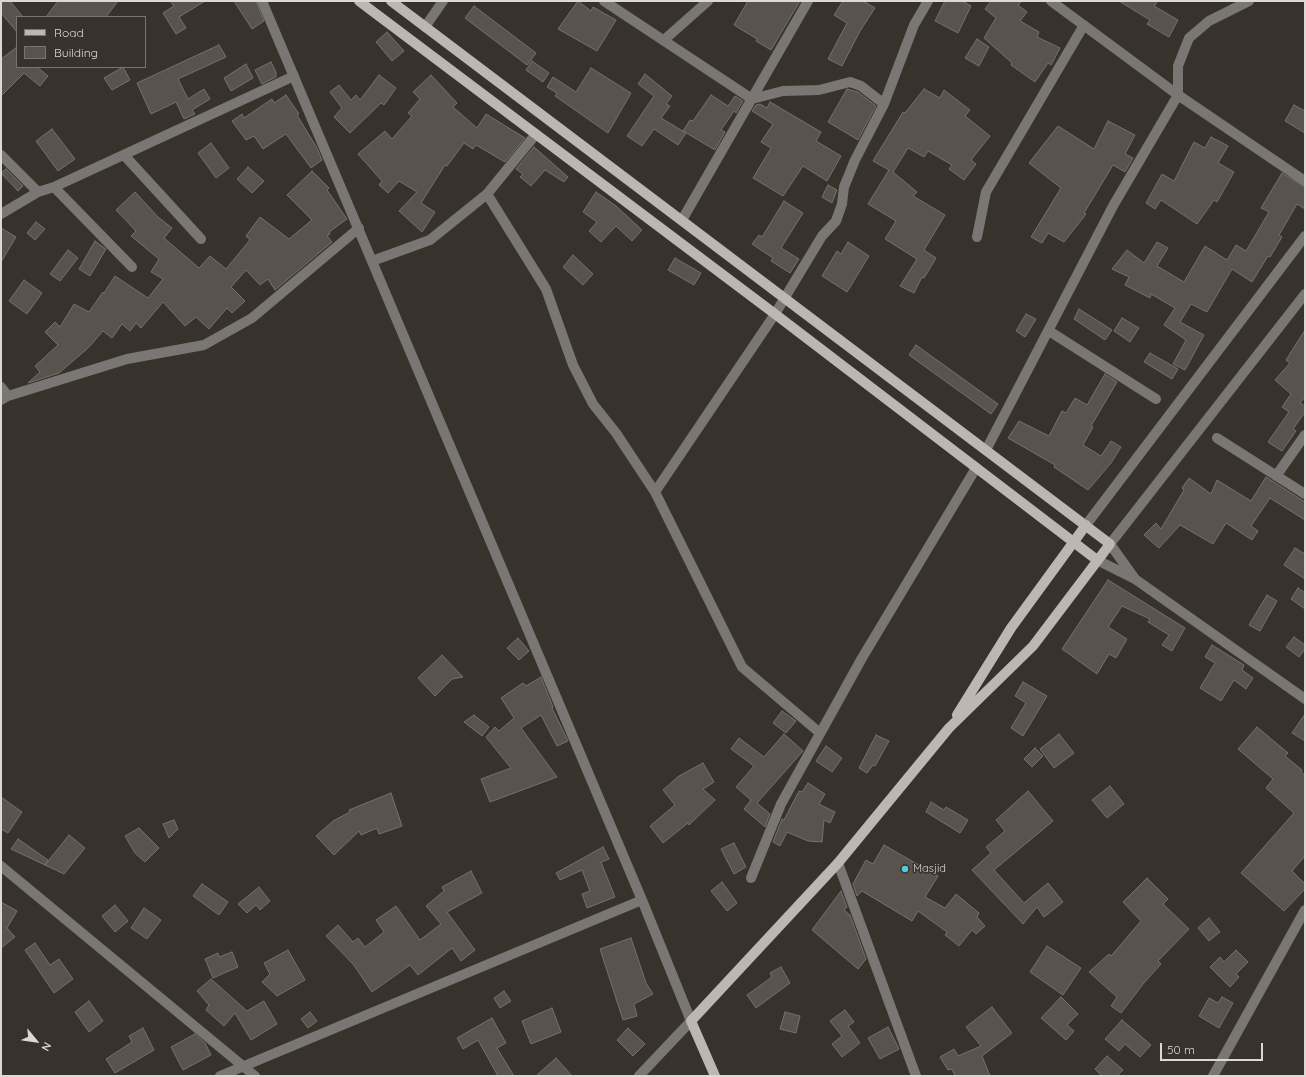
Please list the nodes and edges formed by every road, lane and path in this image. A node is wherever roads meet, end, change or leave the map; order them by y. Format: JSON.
{"nodes":[{"id":1,"x":262,"y":1,"type":"edge"},
{"id":2,"x":359,"y":1,"type":"edge"},
{"id":3,"x":391,"y":1,"type":"edge"},
{"id":4,"x":443,"y":1,"type":"edge"},
{"id":5,"x":604,"y":1,"type":"edge"},
{"id":6,"x":708,"y":1,"type":"edge"},
{"id":7,"x":808,"y":1,"type":"edge"},
{"id":8,"x":928,"y":1,"type":"edge"},
{"id":9,"x":1051,"y":1,"type":"edge"},
{"id":10,"x":1249,"y":1,"type":"edge"},
{"id":11,"x":1084,"y":25,"type":"junction"},
{"id":12,"x":425,"y":27,"type":"junction"},
{"id":13,"x":664,"y":40,"type":"junction"},
{"id":14,"x":294,"y":76,"type":"junction"},
{"id":15,"x":1178,"y":95,"type":"junction"},
{"id":16,"x":752,"y":99,"type":"junction"},
{"id":17,"x":884,"y":104,"type":"junction"},
{"id":18,"x":536,"y":134,"type":"junction"},
{"id":19,"x":124,"y":155,"type":"junction"},
{"id":20,"x":1,"y":156,"type":"edge"},
{"id":21,"x":1305,"y":181,"type":"edge"},
{"id":22,"x":54,"y":187,"type":"junction"},
{"id":23,"x":38,"y":192,"type":"junction"},
{"id":24,"x":487,"y":194,"type":"junction"},
{"id":25,"x":1,"y":214,"type":"edge"},
{"id":26,"x":682,"y":220,"type":"junction"},
{"id":27,"x":359,"y":228,"type":"junction"},
{"id":28,"x":1305,"y":236,"type":"edge"},
{"id":29,"x":977,"y":238,"type":"dead end"},
{"id":30,"x":201,"y":239,"type":"dead end"},
{"id":31,"x":372,"y":260,"type":"junction"},
{"id":32,"x":132,"y":267,"type":"dead end"},
{"id":33,"x":1305,"y":294,"type":"edge"},
{"id":34,"x":784,"y":298,"type":"junction"},
{"id":35,"x":775,"y":314,"type":"junction"},
{"id":36,"x":1050,"y":331,"type":"junction"},
{"id":37,"x":1,"y":387,"type":"edge"},
{"id":38,"x":5,"y":398,"type":"edge"},
{"id":39,"x":1156,"y":399,"type":"dead end"},
{"id":40,"x":1305,"y":435,"type":"edge"},
{"id":41,"x":1217,"y":438,"type":"dead end"},
{"id":42,"x":986,"y":450,"type":"junction"},
{"id":43,"x":976,"y":468,"type":"junction"},
{"id":44,"x":1276,"y":476,"type":"junction"},
{"id":45,"x":654,"y":492,"type":"junction"},
{"id":46,"x":1305,"y":494,"type":"edge"},
{"id":47,"x":1086,"y":524,"type":"junction"},
{"id":48,"x":1073,"y":541,"type":"junction"},
{"id":49,"x":1110,"y":544,"type":"junction"},
{"id":50,"x":1097,"y":560,"type":"junction"},
{"id":51,"x":1135,"y":579,"type":"junction"},
{"id":52,"x":1305,"y":699,"type":"edge"},
{"id":53,"x":948,"y":728,"type":"junction"},
{"id":54,"x":820,"y":733,"type":"junction"},
{"id":55,"x":838,"y":862,"type":"junction"},
{"id":56,"x":1,"y":866,"type":"edge"},
{"id":57,"x":751,"y":878,"type":"dead end"},
{"id":58,"x":642,"y":900,"type":"junction"},
{"id":59,"x":1305,"y":910,"type":"edge"},
{"id":60,"x":691,"y":1021,"type":"junction"},
{"id":61,"x":244,"y":1066,"type":"junction"},
{"id":62,"x":220,"y":1076,"type":"edge"},
{"id":63,"x":255,"y":1076,"type":"edge"},
{"id":64,"x":639,"y":1076,"type":"edge"},
{"id":65,"x":715,"y":1076,"type":"edge"},
{"id":66,"x":916,"y":1076,"type":"edge"},
{"id":67,"x":1213,"y":1076,"type":"edge"}],
"edges":[{"from":1,"to":14,"type":"street"},
{"from":2,"to":18,"type":"main road"},
{"from":3,"to":12,"type":"main road"},
{"from":4,"to":12,"type":"street"},
{"from":5,"to":13,"type":"street"},
{"from":6,"to":13,"type":"street"},
{"from":7,"to":16,"type":"street"},
{"from":8,"to":17,"type":"street"},
{"from":9,"to":11,"type":"street"},
{"from":10,"to":15,"type":"street"},
{"from":11,"to":15,"type":"street"},
{"from":11,"to":29,"type":"street"},
{"from":12,"to":26,"type":"main road"},
{"from":13,"to":16,"type":"street"},
{"from":14,"to":19,"type":"street"},
{"from":14,"to":27,"type":"street"},
{"from":15,"to":21,"type":"street"},
{"from":15,"to":36,"type":"street"},
{"from":16,"to":17,"type":"street"},
{"from":16,"to":26,"type":"street"},
{"from":17,"to":34,"type":"street"},
{"from":18,"to":24,"type":"street"},
{"from":18,"to":35,"type":"main road"},
{"from":19,"to":22,"type":"street"},
{"from":19,"to":30,"type":"street"},
{"from":20,"to":23,"type":"street"},
{"from":22,"to":23,"type":"street"},
{"from":22,"to":32,"type":"street"},
{"from":23,"to":25,"type":"street"},
{"from":24,"to":31,"type":"street"},
{"from":24,"to":45,"type":"street"},
{"from":26,"to":34,"type":"main road"},
{"from":27,"to":31,"type":"street"},
{"from":27,"to":38,"type":"street"},
{"from":28,"to":47,"type":"street"},
{"from":31,"to":58,"type":"street"},
{"from":33,"to":49,"type":"street"},
{"from":34,"to":35,"type":"street"},
{"from":34,"to":42,"type":"main road"},
{"from":35,"to":43,"type":"main road"},
{"from":35,"to":45,"type":"street"},
{"from":36,"to":39,"type":"street"},
{"from":36,"to":42,"type":"street"},
{"from":37,"to":38,"type":"street"},
{"from":40,"to":44,"type":"street"},
{"from":41,"to":44,"type":"street"},
{"from":42,"to":47,"type":"main road"},
{"from":43,"to":48,"type":"main road"},
{"from":43,"to":54,"type":"street"},
{"from":44,"to":46,"type":"street"},
{"from":45,"to":54,"type":"street"},
{"from":47,"to":48,"type":"main road"},
{"from":47,"to":49,"type":"main road"},
{"from":48,"to":50,"type":"main road"},
{"from":48,"to":53,"type":"main road"},
{"from":49,"to":50,"type":"main road"},
{"from":49,"to":51,"type":"street"},
{"from":50,"to":51,"type":"street"},
{"from":50,"to":53,"type":"main road"},
{"from":51,"to":52,"type":"street"},
{"from":53,"to":55,"type":"main road"},
{"from":54,"to":57,"type":"street"},
{"from":55,"to":60,"type":"main road"},
{"from":55,"to":66,"type":"street"},
{"from":56,"to":61,"type":"street"},
{"from":58,"to":60,"type":"street"},
{"from":58,"to":61,"type":"street"},
{"from":59,"to":67,"type":"street"},
{"from":60,"to":64,"type":"street"},
{"from":60,"to":65,"type":"main road"},
{"from":61,"to":62,"type":"street"},
{"from":61,"to":63,"type":"street"}]}
